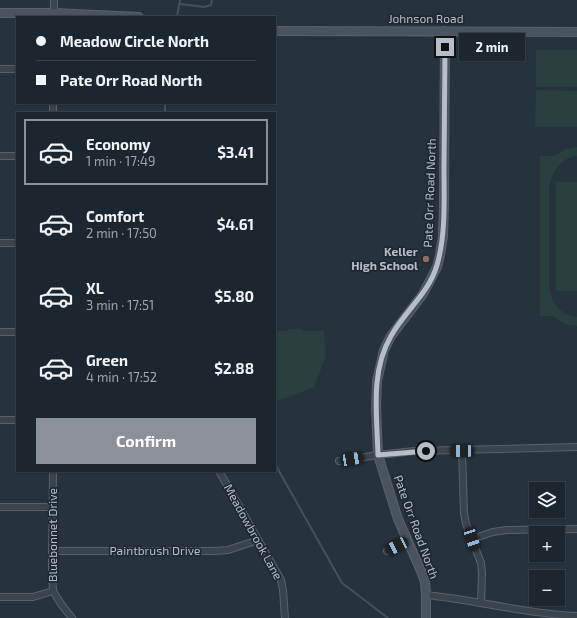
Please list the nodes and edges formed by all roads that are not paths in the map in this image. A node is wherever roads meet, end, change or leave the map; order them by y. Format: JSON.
{"nodes":[{"id":1,"x":54,"y":0,"type":"edge"},
{"id":2,"x":0,"y":13,"type":"edge"},
{"id":3,"x":54,"y":15,"type":"edge"},
{"id":4,"x":96,"y":16,"type":"edge"},
{"id":5,"x":276,"y":31,"type":"edge"},
{"id":6,"x":445,"y":31,"type":"junction"},
{"id":7,"x":577,"y":32,"type":"edge"},
{"id":8,"x":0,"y":68,"type":"edge"},
{"id":9,"x":16,"y":69,"type":"edge"},
{"id":10,"x":0,"y":156,"type":"edge"},
{"id":11,"x":16,"y":156,"type":"edge"},
{"id":12,"x":0,"y":243,"type":"edge"},
{"id":13,"x":16,"y":243,"type":"edge"},
{"id":14,"x":0,"y":332,"type":"edge"},
{"id":15,"x":16,"y":332,"type":"edge"},
{"id":16,"x":0,"y":420,"type":"edge"},
{"id":17,"x":16,"y":420,"type":"edge"},
{"id":18,"x":577,"y":447,"type":"edge"},
{"id":19,"x":462,"y":451,"type":"junction"},
{"id":20,"x":378,"y":455,"type":"junction"},
{"id":21,"x":339,"y":461,"type":"dead end"},
{"id":22,"x":53,"y":472,"type":"edge"},
{"id":23,"x":220,"y":472,"type":"edge"},
{"id":24,"x":0,"y":507,"type":"edge"},
{"id":25,"x":52,"y":507,"type":"junction"},
{"id":26,"x":577,"y":529,"type":"edge"},
{"id":27,"x":472,"y":539,"type":"junction"},
{"id":28,"x":258,"y":540,"type":"junction"},
{"id":29,"x":407,"y":541,"type":"junction"},
{"id":30,"x":52,"y":551,"type":"junction"},
{"id":31,"x":387,"y":551,"type":"dead end"},
{"id":32,"x":53,"y":591,"type":"junction"},
{"id":33,"x":426,"y":595,"type":"junction"},
{"id":34,"x":0,"y":597,"type":"edge"},
{"id":35,"x":481,"y":603,"type":"junction"},
{"id":36,"x":577,"y":616,"type":"edge"},
{"id":37,"x":72,"y":618,"type":"edge"},
{"id":38,"x":285,"y":618,"type":"edge"},
{"id":39,"x":426,"y":618,"type":"edge"}],
"edges":[{"from":1,"to":3,"type":"street"},
{"from":2,"to":3,"type":"street"},
{"from":3,"to":4,"type":"street"},
{"from":5,"to":6,"type":"street","name":"Johnson Road"},
{"from":6,"to":7,"type":"street","name":"Johnson Road"},
{"from":6,"to":20,"type":"street","name":"Pate Orr Road North"},
{"from":8,"to":9,"type":"street"},
{"from":10,"to":11,"type":"street"},
{"from":12,"to":13,"type":"street"},
{"from":14,"to":15,"type":"street"},
{"from":16,"to":17,"type":"street"},
{"from":18,"to":19,"type":"street"},
{"from":19,"to":20,"type":"street"},
{"from":19,"to":27,"type":"street"},
{"from":20,"to":21,"type":"street"},
{"from":20,"to":29,"type":"street","name":"Pate Orr Road North"},
{"from":22,"to":25,"type":"street","name":"Bluebonnet Drive"},
{"from":23,"to":28,"type":"street","name":"Meadowbrook Lane"},
{"from":24,"to":25,"type":"street"},
{"from":25,"to":30,"type":"street","name":"Bluebonnet Drive"},
{"from":26,"to":27,"type":"street"},
{"from":27,"to":35,"type":"street"},
{"from":28,"to":30,"type":"street","name":"Paintbrush Drive"},
{"from":28,"to":38,"type":"street","name":"Meadowbrook Lane"},
{"from":29,"to":31,"type":"street"},
{"from":29,"to":33,"type":"street","name":"Pate Orr Road North"},
{"from":30,"to":32,"type":"street","name":"Bluebonnet Drive"},
{"from":32,"to":34,"type":"street"},
{"from":32,"to":37,"type":"street","name":"Bluebonnet Drive"},
{"from":33,"to":35,"type":"street"},
{"from":33,"to":39,"type":"street","name":"Pate Orr Road North"},
{"from":35,"to":36,"type":"street"}]}
